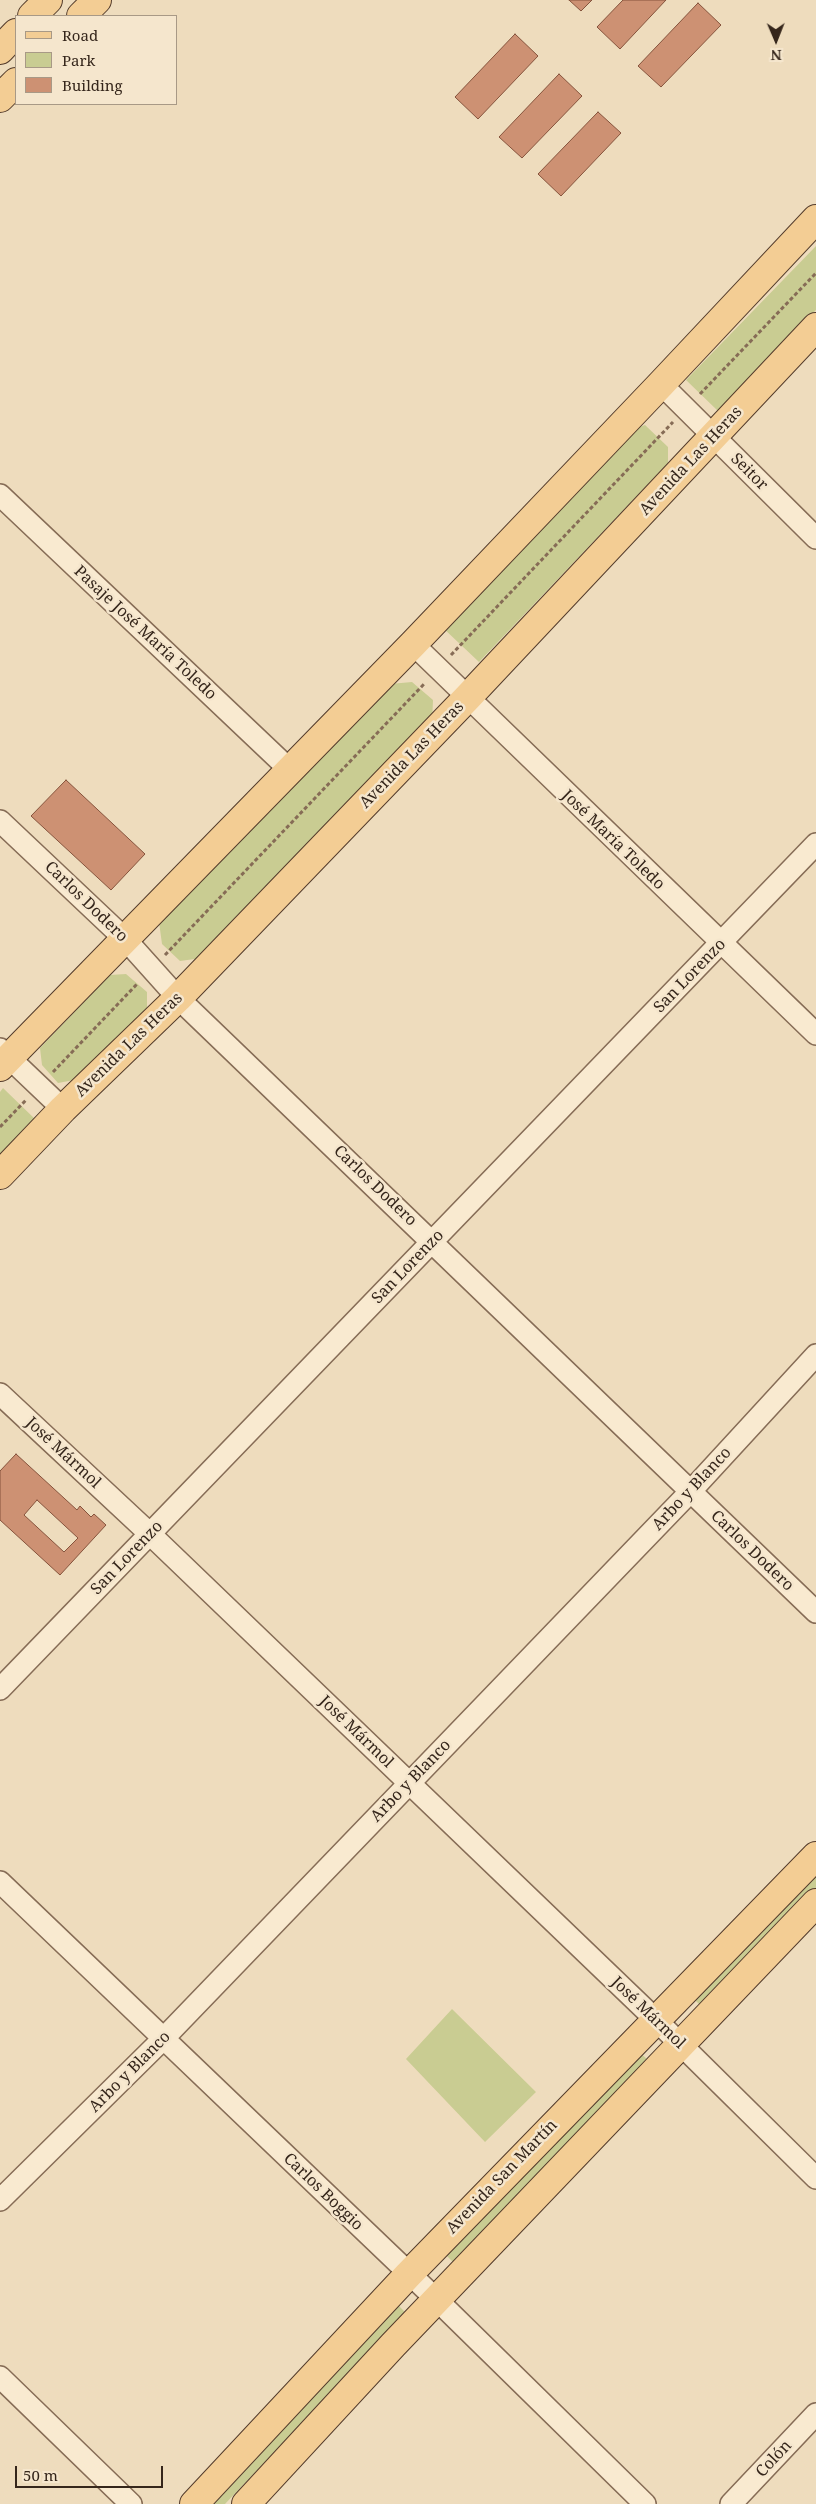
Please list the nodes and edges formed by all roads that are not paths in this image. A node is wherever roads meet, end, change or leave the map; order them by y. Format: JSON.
{"nodes":[{"id":1,"x":48,"y":0,"type":"edge"},
{"id":2,"x":97,"y":0,"type":"edge"},
{"id":3,"x":33,"y":15,"type":"edge"},
{"id":4,"x":82,"y":15,"type":"edge"},
{"id":5,"x":15,"y":34,"type":"edge"},
{"id":6,"x":0,"y":50,"type":"edge"},
{"id":7,"x":15,"y":83,"type":"edge"},
{"id":8,"x":0,"y":98,"type":"edge"},
{"id":9,"x":816,"y":219,"type":"edge"},
{"id":10,"x":816,"y":327,"type":"edge"},
{"id":11,"x":662,"y":384,"type":"junction"},
{"id":12,"x":714,"y":437,"type":"junction"},
{"id":13,"x":0,"y":495,"type":"edge"},
{"id":14,"x":816,"y":538,"type":"edge"},
{"id":15,"x":413,"y":644,"type":"junction"},
{"id":16,"x":467,"y":698,"type":"junction"},
{"id":17,"x":290,"y":770,"type":"junction"},
{"id":18,"x":0,"y":821,"type":"edge"},
{"id":19,"x":816,"y":844,"type":"edge"},
{"id":20,"x":126,"y":940,"type":"junction"},
{"id":21,"x":721,"y":945,"type":"junction"},
{"id":22,"x":178,"y":998,"type":"junction"},
{"id":23,"x":816,"y":1034,"type":"edge"},
{"id":24,"x":3,"y":1058,"type":"edge"},
{"id":25,"x":63,"y":1109,"type":"junction"},
{"id":26,"x":0,"y":1175,"type":"edge"},
{"id":27,"x":433,"y":1242,"type":"junction"},
{"id":28,"x":816,"y":1355,"type":"edge"},
{"id":29,"x":0,"y":1394,"type":"edge"},
{"id":30,"x":690,"y":1492,"type":"junction"},
{"id":31,"x":150,"y":1534,"type":"junction"},
{"id":32,"x":816,"y":1612,"type":"edge"},
{"id":33,"x":0,"y":1690,"type":"edge"},
{"id":34,"x":409,"y":1783,"type":"junction"},
{"id":35,"x":816,"y":1856,"type":"edge"},
{"id":36,"x":0,"y":1882,"type":"edge"},
{"id":37,"x":816,"y":1903,"type":"edge"},
{"id":38,"x":655,"y":2019,"type":"junction"},
{"id":39,"x":163,"y":2039,"type":"junction"},
{"id":40,"x":680,"y":2044,"type":"junction"},
{"id":41,"x":816,"y":2178,"type":"edge"},
{"id":42,"x":0,"y":2200,"type":"edge"},
{"id":43,"x":408,"y":2274,"type":"junction"},
{"id":44,"x":437,"y":2300,"type":"junction"},
{"id":45,"x":0,"y":2377,"type":"edge"},
{"id":46,"x":816,"y":2414,"type":"edge"},
{"id":47,"x":131,"y":2504,"type":"edge"},
{"id":48,"x":194,"y":2504,"type":"edge"},
{"id":49,"x":246,"y":2504,"type":"edge"},
{"id":50,"x":645,"y":2504,"type":"edge"},
{"id":51,"x":731,"y":2504,"type":"edge"}],
"edges":[{"from":1,"to":3,"type":"main road"},
{"from":2,"to":4,"type":"main road"},
{"from":5,"to":6,"type":"main road"},
{"from":7,"to":8,"type":"main road"},
{"from":9,"to":11,"type":"main road"},
{"from":10,"to":12,"type":"main road","name":"Avenida Las Heras"},
{"from":11,"to":12,"type":"street","name":"Seitor"},
{"from":11,"to":15,"type":"main road"},
{"from":12,"to":14,"type":"street","name":"Seitor"},
{"from":12,"to":16,"type":"main road","name":"Avenida Las Heras"},
{"from":13,"to":17,"type":"street","name":"Pasaje José María Toledo"},
{"from":15,"to":16,"type":"street","name":"José María Toledo"},
{"from":15,"to":17,"type":"main road"},
{"from":16,"to":21,"type":"street","name":"José María Toledo"},
{"from":16,"to":22,"type":"main road","name":"Avenida Las Heras"},
{"from":17,"to":20,"type":"main road"},
{"from":18,"to":20,"type":"street","name":"Carlos Dodero"},
{"from":19,"to":21,"type":"street","name":"San Lorenzo"},
{"from":20,"to":22,"type":"street","name":"Carlos Dodero"},
{"from":20,"to":24,"type":"main road"},
{"from":21,"to":23,"type":"street","name":"José María Toledo"},
{"from":21,"to":27,"type":"street","name":"San Lorenzo"},
{"from":22,"to":25,"type":"main road","name":"Avenida Las Heras"},
{"from":22,"to":27,"type":"street","name":"Carlos Dodero"},
{"from":24,"to":25,"type":"street"},
{"from":25,"to":26,"type":"main road","name":"Avenida Las Heras"},
{"from":27,"to":30,"type":"street","name":"Carlos Dodero"},
{"from":27,"to":31,"type":"street","name":"San Lorenzo"},
{"from":28,"to":30,"type":"street","name":"Arbo y Blanco"},
{"from":29,"to":31,"type":"street","name":"José Mármol"},
{"from":30,"to":32,"type":"street","name":"Carlos Dodero"},
{"from":30,"to":34,"type":"street","name":"Arbo y Blanco"},
{"from":31,"to":33,"type":"street","name":"San Lorenzo"},
{"from":31,"to":34,"type":"street","name":"José Mármol"},
{"from":34,"to":38,"type":"street","name":"José Mármol"},
{"from":34,"to":39,"type":"street","name":"Arbo y Blanco"},
{"from":35,"to":38,"type":"main road","name":"Avenida San Martín"},
{"from":36,"to":39,"type":"street","name":"Carlos Boggio"},
{"from":37,"to":40,"type":"main road"},
{"from":38,"to":40,"type":"street","name":"José Mármol"},
{"from":38,"to":43,"type":"main road","name":"Avenida San Martín"},
{"from":39,"to":42,"type":"street","name":"Arbo y Blanco"},
{"from":39,"to":43,"type":"street","name":"Carlos Boggio"},
{"from":40,"to":41,"type":"street","name":"José Mármol"},
{"from":40,"to":44,"type":"main road"},
{"from":43,"to":44,"type":"street","name":"Carlos Boggio"},
{"from":43,"to":48,"type":"main road","name":"Avenida San Martín"},
{"from":44,"to":49,"type":"main road"},
{"from":44,"to":50,"type":"street","name":"Carlos Boggio"},
{"from":45,"to":47,"type":"street"},
{"from":46,"to":51,"type":"street","name":"Colón"}]}
